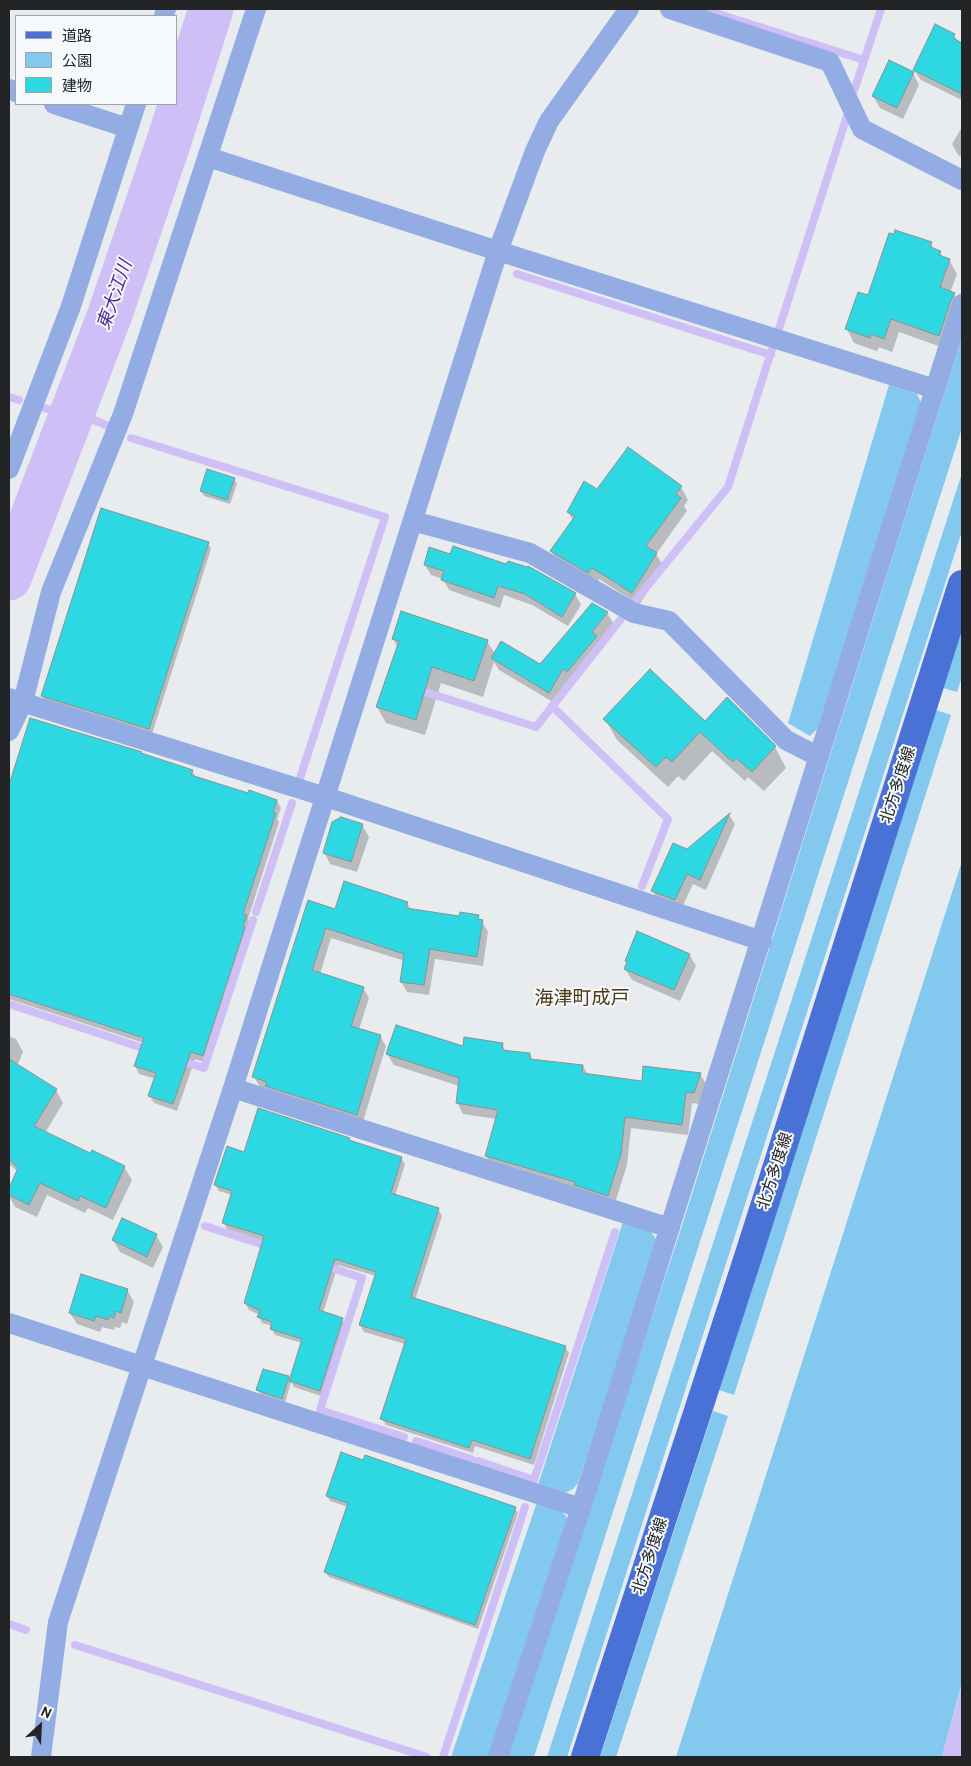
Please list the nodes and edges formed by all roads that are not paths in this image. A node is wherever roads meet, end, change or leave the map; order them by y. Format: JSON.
{"nodes":[{"id":1,"x":256,"y":9,"type":"edge"},
{"id":2,"x":629,"y":9,"type":"edge"},
{"id":3,"x":670,"y":9,"type":"edge"},
{"id":4,"x":57,"y":105,"type":"edge"},
{"id":5,"x":136,"y":105,"type":"edge"},
{"id":6,"x":128,"y":128,"type":"junction"},
{"id":7,"x":208,"y":157,"type":"junction"},
{"id":8,"x":962,"y":180,"type":"edge"},
{"id":9,"x":498,"y":251,"type":"junction"},
{"id":10,"x":962,"y":304,"type":"edge"},
{"id":11,"x":935,"y":389,"type":"junction"},
{"id":12,"x":9,"y":469,"type":"edge"},
{"id":13,"x":413,"y":521,"type":"junction"},
{"id":14,"x":962,"y":584,"type":"edge"},
{"id":15,"x":16,"y":700,"type":"edge"},
{"id":16,"x":9,"y":731,"type":"edge"},
{"id":17,"x":819,"y":758,"type":"junction"},
{"id":18,"x":326,"y":796,"type":"junction"},
{"id":19,"x":762,"y":941,"type":"junction"},
{"id":20,"x":233,"y":1088,"type":"junction"},
{"id":21,"x":670,"y":1228,"type":"junction"},
{"id":22,"x":9,"y":1323,"type":"edge"},
{"id":23,"x":142,"y":1365,"type":"junction"},
{"id":24,"x":581,"y":1508,"type":"junction"},
{"id":25,"x":42,"y":1757,"type":"edge"},
{"id":26,"x":498,"y":1757,"type":"edge"},
{"id":27,"x":585,"y":1757,"type":"edge"}],
"edges":[{"from":1,"to":7,"type":"street"},
{"from":2,"to":9,"type":"street"},
{"from":3,"to":8,"type":"street"},
{"from":4,"to":6,"type":"street"},
{"from":5,"to":6,"type":"street"},
{"from":6,"to":12,"type":"street"},
{"from":7,"to":9,"type":"street"},
{"from":7,"to":15,"type":"street"},
{"from":9,"to":11,"type":"street"},
{"from":9,"to":13,"type":"street"},
{"from":10,"to":11,"type":"street"},
{"from":11,"to":17,"type":"street"},
{"from":13,"to":17,"type":"street"},
{"from":13,"to":18,"type":"street"},
{"from":14,"to":27,"type":"main road","name":"北方多度線"},
{"from":15,"to":16,"type":"street"},
{"from":15,"to":18,"type":"street"},
{"from":17,"to":19,"type":"street"},
{"from":18,"to":19,"type":"street"},
{"from":18,"to":20,"type":"street"},
{"from":19,"to":21,"type":"street"},
{"from":20,"to":21,"type":"street"},
{"from":20,"to":23,"type":"street"},
{"from":21,"to":24,"type":"street"},
{"from":22,"to":23,"type":"street"},
{"from":23,"to":24,"type":"street"},
{"from":23,"to":25,"type":"street"},
{"from":24,"to":26,"type":"street"}]}
